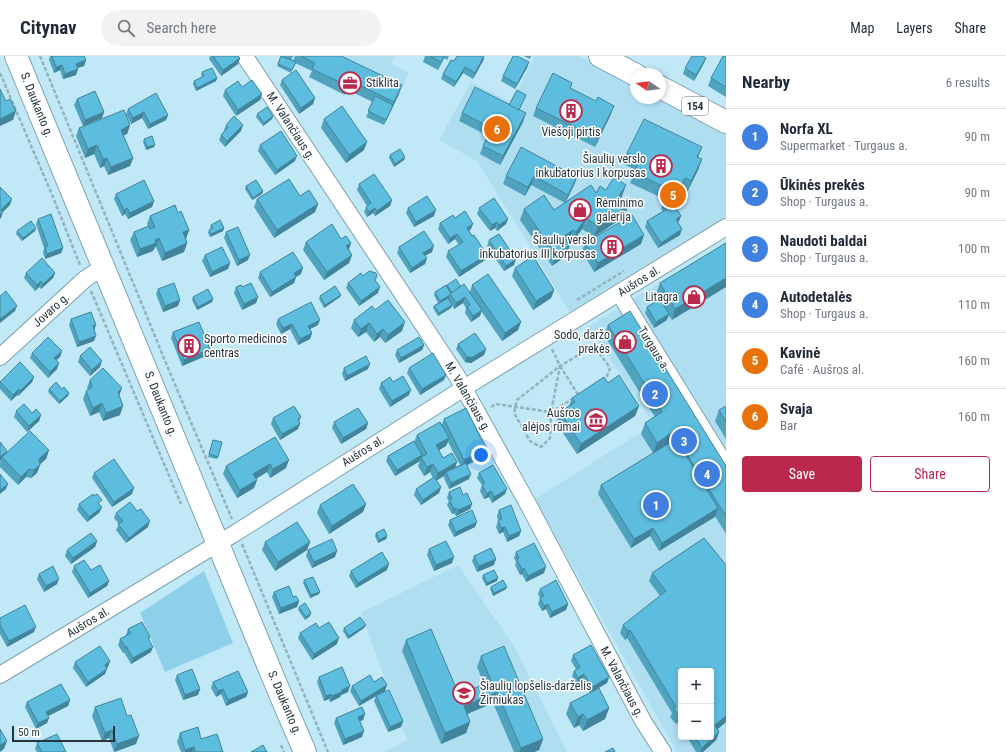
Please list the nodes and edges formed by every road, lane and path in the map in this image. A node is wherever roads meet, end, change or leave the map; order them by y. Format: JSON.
{"nodes":[{"id":1,"x":16,"y":56,"type":"edge"},
{"id":2,"x":40,"y":56,"type":"edge"},
{"id":3,"x":600,"y":56,"type":"edge"},
{"id":4,"x":246,"y":58,"type":"dead end"},
{"id":5,"x":630,"y":72,"type":"edge"},
{"id":6,"x":0,"y":73,"type":"edge"},
{"id":7,"x":666,"y":91,"type":"edge"},
{"id":8,"x":726,"y":122,"type":"edge"},
{"id":9,"x":726,"y":228,"type":"edge"},
{"id":10,"x":105,"y":268,"type":"junction"},
{"id":11,"x":85,"y":279,"type":"junction"},
{"id":12,"x":619,"y":293,"type":"junction"},
{"id":13,"x":546,"y":338,"type":"junction"},
{"id":14,"x":0,"y":357,"type":"edge"},
{"id":15,"x":560,"y":366,"type":"junction"},
{"id":16,"x":601,"y":380,"type":"edge"},
{"id":17,"x":464,"y":388,"type":"junction"},
{"id":18,"x":584,"y":391,"type":"edge"},
{"id":19,"x":579,"y":394,"type":"junction"},
{"id":20,"x":582,"y":400,"type":"edge"},
{"id":21,"x":515,"y":407,"type":"junction"},
{"id":22,"x":550,"y":412,"type":"junction"},
{"id":23,"x":478,"y":414,"type":"junction"},
{"id":24,"x":726,"y":466,"type":"edge"},
{"id":25,"x":183,"y":510,"type":"dead end"},
{"id":26,"x":232,"y":516,"type":"dead end"},
{"id":27,"x":218,"y":542,"type":"junction"},
{"id":28,"x":246,"y":554,"type":"dead end"},
{"id":29,"x":0,"y":675,"type":"edge"},
{"id":30,"x":281,"y":745,"type":"dead end"},
{"id":31,"x":284,"y":752,"type":"edge"},
{"id":32,"x":305,"y":752,"type":"edge"},
{"id":33,"x":328,"y":752,"type":"edge"},
{"id":34,"x":663,"y":752,"type":"edge"}],
"edges":[{"from":1,"to":10,"type":"main road","name":"S. Daukanto g."},
{"from":2,"to":26,"type":"path"},
{"from":3,"to":5,"type":"main road"},
{"from":4,"to":17,"type":"street","name":"M. Valančiaus g."},
{"from":6,"to":11,"type":"path"},
{"from":7,"to":8,"type":"main road","number":"154"},
{"from":9,"to":12,"type":"street","name":"Aušros al."},
{"from":10,"to":11,"type":"street","name":"Jovaro g."},
{"from":10,"to":27,"type":"main road","name":"S. Daukanto g."},
{"from":11,"to":14,"type":"street","name":"Jovaro g."},
{"from":11,"to":25,"type":"path"},
{"from":12,"to":13,"type":"street","name":"Aušros al."},
{"from":12,"to":24,"type":"street","name":"Turgaus a."},
{"from":13,"to":15,"type":"path"},
{"from":13,"to":17,"type":"street","name":"Aušros al."},
{"from":15,"to":16,"type":"path"},
{"from":15,"to":19,"type":"path"},
{"from":15,"to":21,"type":"path"},
{"from":15,"to":22,"type":"path"},
{"from":17,"to":23,"type":"street","name":"M. Valančiaus g."},
{"from":17,"to":27,"type":"street","name":"Aušros al."},
{"from":18,"to":19,"type":"path"},
{"from":19,"to":20,"type":"path"},
{"from":19,"to":22,"type":"path"},
{"from":21,"to":22,"type":"path"},
{"from":21,"to":22,"type":"path"},
{"from":21,"to":23,"type":"path"},
{"from":23,"to":34,"type":"street","name":"M. Valančiaus g."},
{"from":27,"to":29,"type":"street","name":"Aušros al."},
{"from":27,"to":32,"type":"main road","name":"S. Daukanto g."},
{"from":28,"to":33,"type":"path"},
{"from":30,"to":31,"type":"path"}]}
